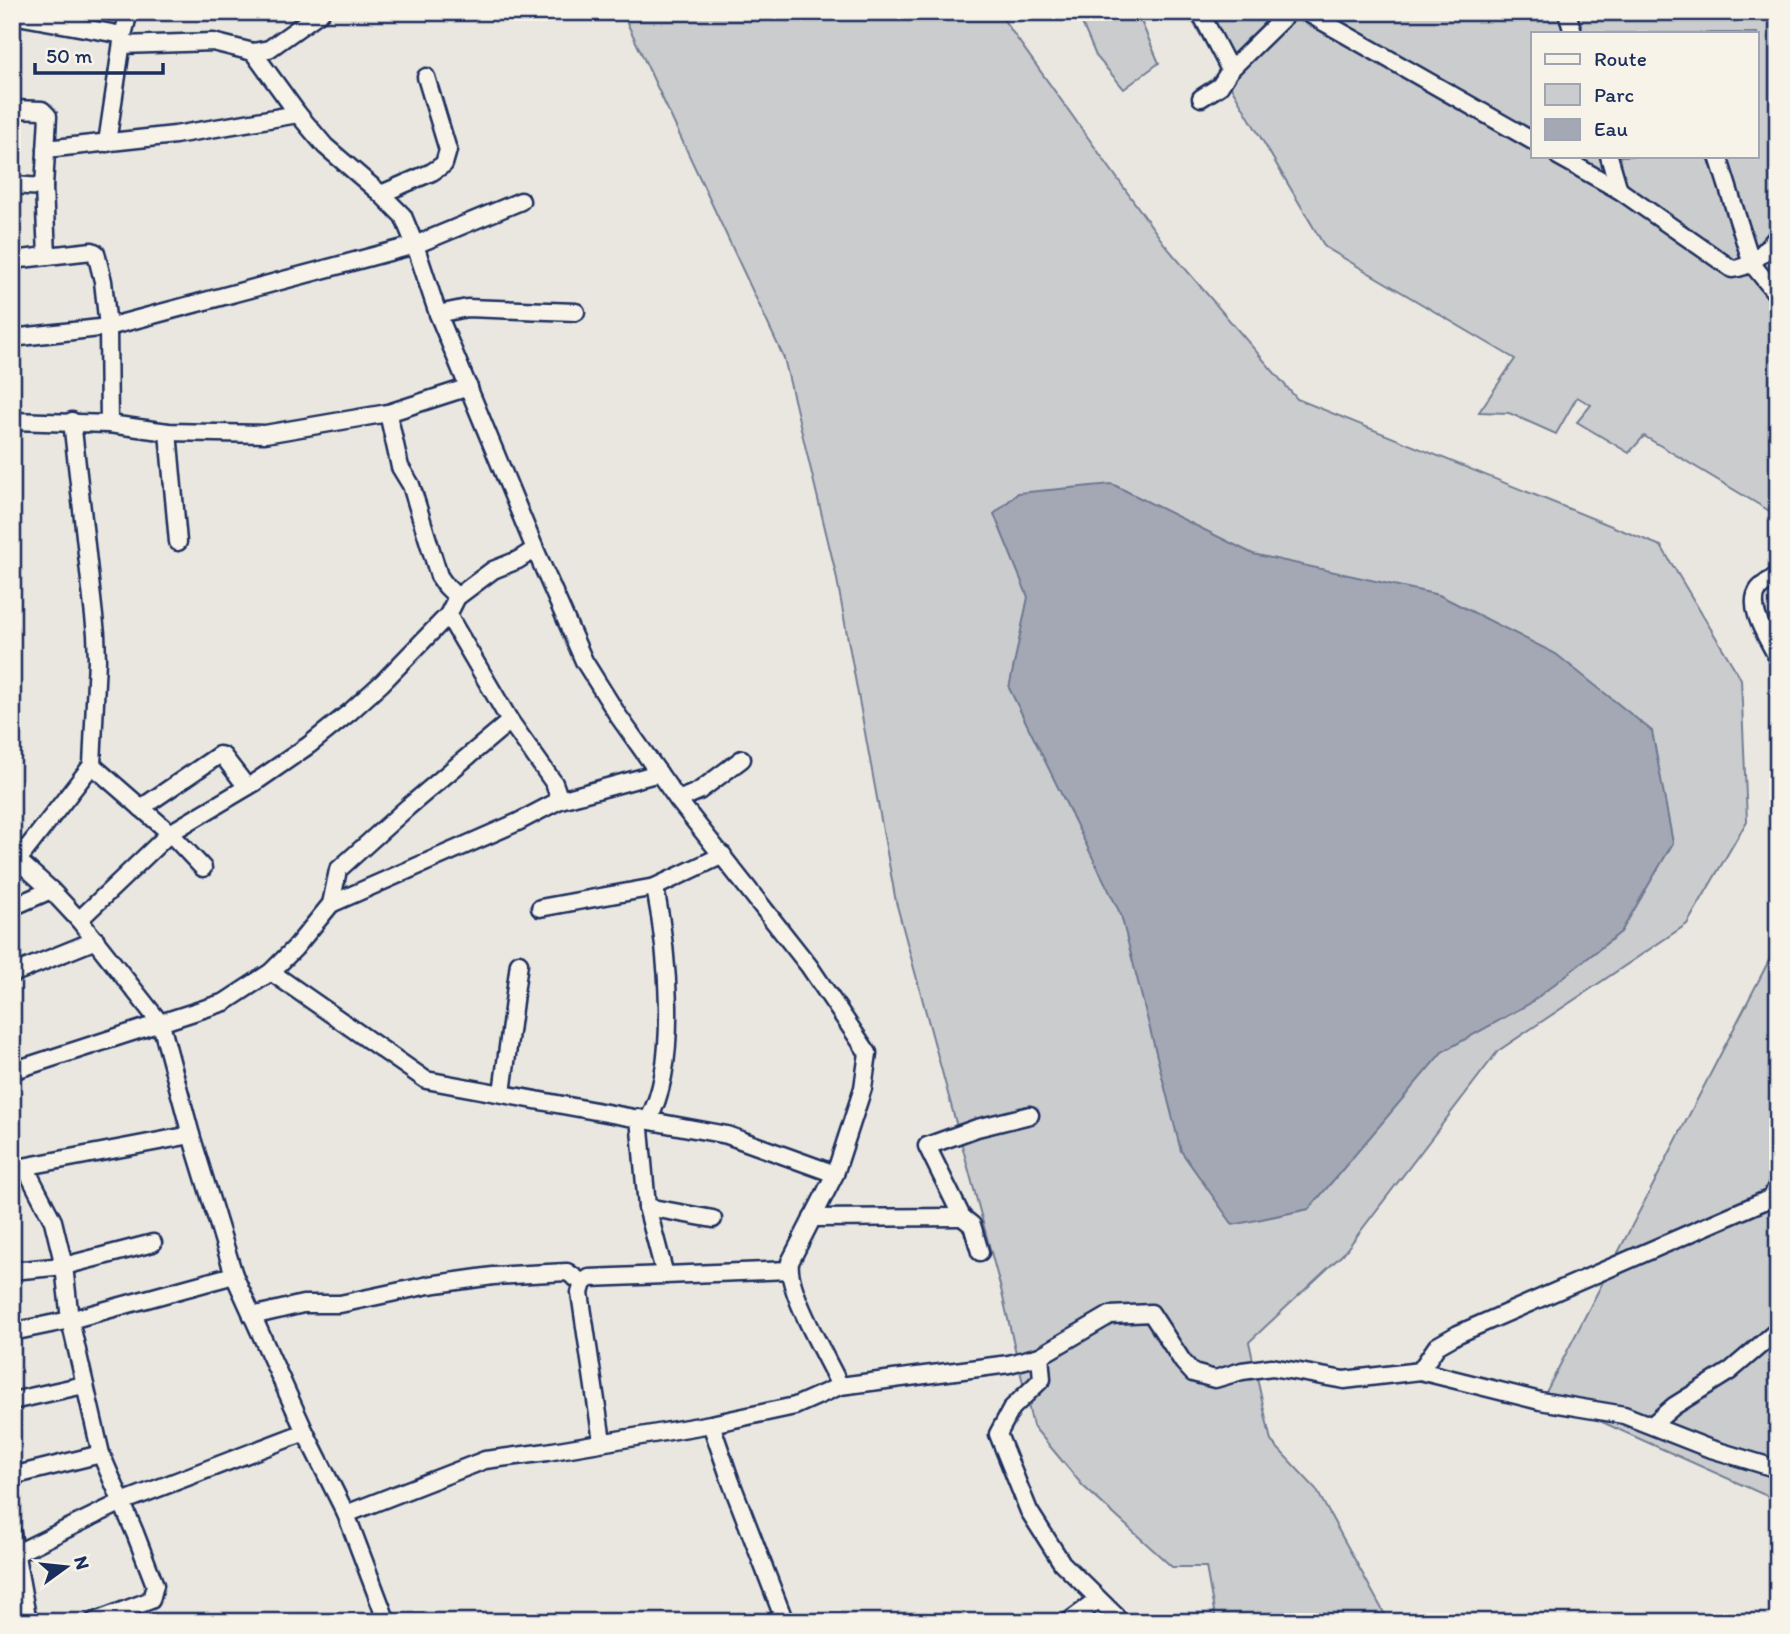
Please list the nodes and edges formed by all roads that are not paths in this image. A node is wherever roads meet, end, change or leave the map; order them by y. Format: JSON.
{"nodes":[{"id":1,"x":129,"y":12,"type":"edge"},
{"id":2,"x":321,"y":12,"type":"edge"},
{"id":3,"x":1200,"y":12,"type":"edge"},
{"id":4,"x":1289,"y":12,"type":"edge"},
{"id":5,"x":1306,"y":12,"type":"edge"},
{"id":6,"x":1567,"y":12,"type":"edge"},
{"id":7,"x":13,"y":14,"type":"edge"},
{"id":8,"x":1573,"y":32,"type":"edge"},
{"id":9,"x":122,"y":40,"type":"junction"},
{"id":10,"x":261,"y":51,"type":"junction"},
{"id":11,"x":1230,"y":69,"type":"junction"},
{"id":12,"x":426,"y":77,"type":"dead end"},
{"id":13,"x":1200,"y":98,"type":"dead end"},
{"id":14,"x":12,"y":109,"type":"edge"},
{"id":15,"x":298,"y":114,"type":"junction"},
{"id":16,"x":1531,"y":140,"type":"edge"},
{"id":17,"x":107,"y":142,"type":"junction"},
{"id":18,"x":46,"y":149,"type":"junction"},
{"id":19,"x":1562,"y":158,"type":"edge"},
{"id":20,"x":1610,"y":158,"type":"edge"},
{"id":21,"x":1719,"y":158,"type":"edge"},
{"id":22,"x":12,"y":185,"type":"edge"},
{"id":23,"x":44,"y":187,"type":"junction"},
{"id":24,"x":1619,"y":190,"type":"junction"},
{"id":25,"x":382,"y":194,"type":"junction"},
{"id":26,"x":521,"y":201,"type":"dead end"},
{"id":27,"x":1778,"y":236,"type":"edge"},
{"id":28,"x":415,"y":245,"type":"junction"},
{"id":29,"x":47,"y":256,"type":"junction"},
{"id":30,"x":12,"y":260,"type":"edge"},
{"id":31,"x":1752,"y":264,"type":"junction"},
{"id":32,"x":1778,"y":296,"type":"edge"},
{"id":33,"x":576,"y":312,"type":"dead end"},
{"id":34,"x":438,"y":314,"type":"junction"},
{"id":35,"x":108,"y":327,"type":"junction"},
{"id":36,"x":12,"y":338,"type":"edge"},
{"id":37,"x":470,"y":387,"type":"junction"},
{"id":38,"x":388,"y":413,"type":"junction"},
{"id":39,"x":12,"y":421,"type":"edge"},
{"id":40,"x":72,"y":421,"type":"junction"},
{"id":41,"x":109,"y":424,"type":"junction"},
{"id":42,"x":168,"y":432,"type":"junction"},
{"id":43,"x":177,"y":542,"type":"dead end"},
{"id":44,"x":535,"y":549,"type":"junction"},
{"id":45,"x":1778,"y":575,"type":"edge"},
{"id":46,"x":457,"y":597,"type":"junction"},
{"id":47,"x":448,"y":615,"type":"junction"},
{"id":48,"x":1778,"y":659,"type":"edge"},
{"id":49,"x":510,"y":721,"type":"junction"},
{"id":50,"x":741,"y":759,"type":"dead end"},
{"id":51,"x":92,"y":765,"type":"junction"},
{"id":52,"x":659,"y":773,"type":"junction"},
{"id":53,"x":247,"y":787,"type":"junction"},
{"id":54,"x":560,"y":800,"type":"junction"},
{"id":55,"x":678,"y":800,"type":"junction"},
{"id":56,"x":141,"y":807,"type":"junction"},
{"id":57,"x":170,"y":833,"type":"junction"},
{"id":58,"x":723,"y":855,"type":"junction"},
{"id":59,"x":15,"y":857,"type":"edge"},
{"id":60,"x":203,"y":868,"type":"dead end"},
{"id":61,"x":655,"y":887,"type":"junction"},
{"id":62,"x":51,"y":890,"type":"junction"},
{"id":63,"x":331,"y":904,"type":"junction"},
{"id":64,"x":12,"y":907,"type":"edge"},
{"id":65,"x":540,"y":908,"type":"dead end"},
{"id":66,"x":79,"y":920,"type":"junction"},
{"id":67,"x":96,"y":940,"type":"junction"},
{"id":68,"x":519,"y":963,"type":"dead end"},
{"id":69,"x":271,"y":972,"type":"junction"},
{"id":70,"x":12,"y":974,"type":"edge"},
{"id":71,"x":161,"y":1024,"type":"junction"},
{"id":72,"x":12,"y":1072,"type":"edge"},
{"id":73,"x":502,"y":1093,"type":"junction"},
{"id":74,"x":1030,"y":1115,"type":"dead end"},
{"id":75,"x":643,"y":1119,"type":"junction"},
{"id":76,"x":191,"y":1135,"type":"junction"},
{"id":77,"x":18,"y":1168,"type":"edge"},
{"id":78,"x":835,"y":1174,"type":"junction"},
{"id":79,"x":1778,"y":1184,"type":"edge"},
{"id":80,"x":647,"y":1207,"type":"junction"},
{"id":81,"x":962,"y":1217,"type":"junction"},
{"id":82,"x":811,"y":1218,"type":"junction"},
{"id":83,"x":713,"y":1219,"type":"dead end"},
{"id":84,"x":153,"y":1243,"type":"dead end"},
{"id":85,"x":980,"y":1252,"type":"dead end"},
{"id":86,"x":65,"y":1266,"type":"junction"},
{"id":87,"x":789,"y":1270,"type":"junction"},
{"id":88,"x":12,"y":1271,"type":"edge"},
{"id":89,"x":234,"y":1275,"type":"junction"},
{"id":90,"x":665,"y":1275,"type":"junction"},
{"id":91,"x":583,"y":1283,"type":"junction"},
{"id":92,"x":253,"y":1316,"type":"junction"},
{"id":93,"x":70,"y":1320,"type":"junction"},
{"id":94,"x":1778,"y":1329,"type":"edge"},
{"id":95,"x":12,"y":1332,"type":"edge"},
{"id":96,"x":1040,"y":1356,"type":"junction"},
{"id":97,"x":1420,"y":1371,"type":"junction"},
{"id":98,"x":84,"y":1385,"type":"junction"},
{"id":99,"x":841,"y":1386,"type":"junction"},
{"id":100,"x":12,"y":1401,"type":"edge"},
{"id":101,"x":711,"y":1424,"type":"junction"},
{"id":102,"x":1652,"y":1425,"type":"junction"},
{"id":103,"x":305,"y":1432,"type":"junction"},
{"id":104,"x":602,"y":1441,"type":"junction"},
{"id":105,"x":101,"y":1454,"type":"junction"},
{"id":106,"x":1778,"y":1469,"type":"edge"},
{"id":107,"x":12,"y":1476,"type":"edge"},
{"id":108,"x":122,"y":1502,"type":"junction"},
{"id":109,"x":346,"y":1514,"type":"junction"},
{"id":110,"x":12,"y":1535,"type":"edge"},
{"id":111,"x":15,"y":1554,"type":"junction"},
{"id":112,"x":1098,"y":1600,"type":"junction"},
{"id":113,"x":27,"y":1622,"type":"edge"},
{"id":114,"x":93,"y":1622,"type":"edge"},
{"id":115,"x":387,"y":1622,"type":"edge"},
{"id":116,"x":785,"y":1622,"type":"edge"},
{"id":117,"x":1068,"y":1622,"type":"edge"},
{"id":118,"x":1118,"y":1622,"type":"edge"}],
"edges":[{"from":1,"to":9,"type":"street"},
{"from":2,"to":10,"type":"street"},
{"from":3,"to":11,"type":"street"},
{"from":4,"to":11,"type":"street"},
{"from":5,"to":16,"type":"street"},
{"from":6,"to":8,"type":"street"},
{"from":7,"to":9,"type":"street"},
{"from":9,"to":10,"type":"street"},
{"from":9,"to":17,"type":"street"},
{"from":10,"to":15,"type":"street"},
{"from":11,"to":13,"type":"street"},
{"from":12,"to":25,"type":"street"},
{"from":14,"to":18,"type":"street"},
{"from":15,"to":17,"type":"street"},
{"from":15,"to":25,"type":"street"},
{"from":17,"to":18,"type":"street"},
{"from":18,"to":23,"type":"street"},
{"from":19,"to":24,"type":"street"},
{"from":20,"to":24,"type":"street"},
{"from":21,"to":31,"type":"street"},
{"from":22,"to":23,"type":"street"},
{"from":23,"to":29,"type":"street"},
{"from":24,"to":31,"type":"street"},
{"from":25,"to":28,"type":"street"},
{"from":26,"to":28,"type":"street"},
{"from":27,"to":31,"type":"street"},
{"from":28,"to":34,"type":"street"},
{"from":28,"to":35,"type":"street"},
{"from":29,"to":30,"type":"street"},
{"from":29,"to":35,"type":"street"},
{"from":31,"to":32,"type":"street"},
{"from":33,"to":34,"type":"street"},
{"from":34,"to":37,"type":"street"},
{"from":35,"to":36,"type":"street"},
{"from":35,"to":41,"type":"street"},
{"from":37,"to":38,"type":"street"},
{"from":37,"to":44,"type":"street"},
{"from":38,"to":42,"type":"street"},
{"from":38,"to":46,"type":"street"},
{"from":39,"to":40,"type":"street"},
{"from":40,"to":41,"type":"street"},
{"from":40,"to":51,"type":"street"},
{"from":41,"to":42,"type":"street"},
{"from":42,"to":43,"type":"street"},
{"from":44,"to":46,"type":"street"},
{"from":44,"to":52,"type":"street"},
{"from":45,"to":48,"type":"street"},
{"from":46,"to":47,"type":"street"},
{"from":47,"to":49,"type":"street"},
{"from":47,"to":53,"type":"street"},
{"from":49,"to":54,"type":"street"},
{"from":49,"to":63,"type":"street"},
{"from":50,"to":55,"type":"street"},
{"from":51,"to":56,"type":"street"},
{"from":51,"to":59,"type":"street"},
{"from":52,"to":54,"type":"street"},
{"from":52,"to":55,"type":"street"},
{"from":53,"to":56,"type":"street"},
{"from":53,"to":57,"type":"street"},
{"from":54,"to":63,"type":"street"},
{"from":55,"to":58,"type":"street"},
{"from":56,"to":57,"type":"street"},
{"from":57,"to":60,"type":"street"},
{"from":57,"to":66,"type":"street"},
{"from":58,"to":61,"type":"street"},
{"from":58,"to":78,"type":"street"},
{"from":59,"to":62,"type":"street"},
{"from":61,"to":65,"type":"street"},
{"from":61,"to":75,"type":"street"},
{"from":62,"to":64,"type":"street"},
{"from":62,"to":66,"type":"street"},
{"from":63,"to":69,"type":"street"},
{"from":66,"to":67,"type":"street"},
{"from":67,"to":70,"type":"street"},
{"from":67,"to":71,"type":"street"},
{"from":68,"to":73,"type":"street"},
{"from":69,"to":71,"type":"street"},
{"from":69,"to":73,"type":"street"},
{"from":71,"to":72,"type":"street"},
{"from":71,"to":76,"type":"street"},
{"from":73,"to":75,"type":"street"},
{"from":74,"to":81,"type":"street"},
{"from":75,"to":78,"type":"street"},
{"from":75,"to":80,"type":"street"},
{"from":76,"to":77,"type":"street"},
{"from":76,"to":89,"type":"street"},
{"from":77,"to":86,"type":"street"},
{"from":78,"to":82,"type":"street"},
{"from":79,"to":97,"type":"street"},
{"from":80,"to":83,"type":"street"},
{"from":80,"to":90,"type":"street"},
{"from":81,"to":82,"type":"street"},
{"from":81,"to":85,"type":"street"},
{"from":82,"to":87,"type":"street"},
{"from":84,"to":86,"type":"street"},
{"from":86,"to":88,"type":"street"},
{"from":86,"to":93,"type":"street"},
{"from":87,"to":90,"type":"street"},
{"from":87,"to":99,"type":"street"},
{"from":89,"to":92,"type":"street"},
{"from":89,"to":93,"type":"street"},
{"from":90,"to":91,"type":"street"},
{"from":91,"to":92,"type":"street"},
{"from":91,"to":104,"type":"street"},
{"from":92,"to":103,"type":"street"},
{"from":93,"to":95,"type":"street"},
{"from":93,"to":98,"type":"street"},
{"from":94,"to":102,"type":"street"},
{"from":96,"to":97,"type":"street"},
{"from":96,"to":99,"type":"street"},
{"from":96,"to":112,"type":"street"},
{"from":97,"to":102,"type":"street"},
{"from":98,"to":100,"type":"street"},
{"from":98,"to":105,"type":"street"},
{"from":99,"to":101,"type":"street"},
{"from":101,"to":104,"type":"street"},
{"from":101,"to":116,"type":"street"},
{"from":102,"to":106,"type":"street"},
{"from":103,"to":108,"type":"street"},
{"from":103,"to":109,"type":"street"},
{"from":104,"to":109,"type":"street"},
{"from":105,"to":107,"type":"street"},
{"from":105,"to":108,"type":"street"},
{"from":108,"to":111,"type":"street"},
{"from":108,"to":114,"type":"street"},
{"from":109,"to":115,"type":"street"},
{"from":110,"to":111,"type":"street"},
{"from":111,"to":113,"type":"street"},
{"from":112,"to":117,"type":"street"},
{"from":112,"to":118,"type":"street"}]}
